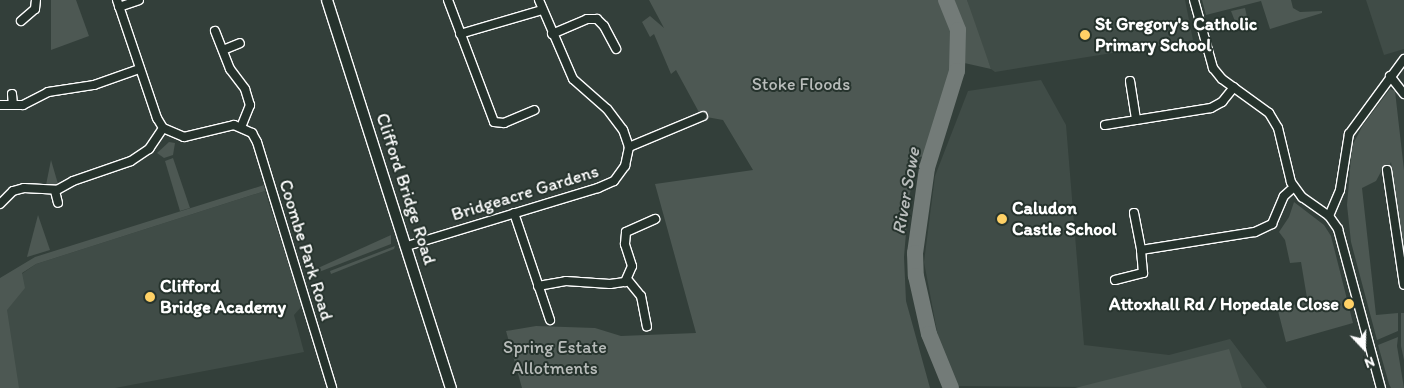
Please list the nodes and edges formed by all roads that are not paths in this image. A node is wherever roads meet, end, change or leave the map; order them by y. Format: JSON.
{"nodes":[{"id":1,"x":36,"y":0,"type":"edge"},
{"id":2,"x":139,"y":0,"type":"edge"},
{"id":3,"x":327,"y":0,"type":"edge"},
{"id":4,"x":448,"y":0,"type":"edge"},
{"id":5,"x":539,"y":0,"type":"edge"},
{"id":6,"x":1194,"y":0,"type":"edge"},
{"id":7,"x":118,"y":3,"type":"edge"},
{"id":8,"x":542,"y":10,"type":"junction"},
{"id":9,"x":21,"y":21,"type":"dead end"},
{"id":10,"x":215,"y":30,"type":"dead end"},
{"id":11,"x":460,"y":34,"type":"junction"},
{"id":12,"x":552,"y":34,"type":"junction"},
{"id":13,"x":240,"y":43,"type":"dead end"},
{"id":14,"x":616,"y":49,"type":"dead end"},
{"id":15,"x":223,"y":50,"type":"junction"},
{"id":16,"x":1404,"y":59,"type":"edge"},
{"id":17,"x":140,"y":69,"type":"junction"},
{"id":18,"x":1390,"y":76,"type":"junction"},
{"id":19,"x":1130,"y":82,"type":"dead end"},
{"id":20,"x":1234,"y":87,"type":"junction"},
{"id":21,"x":12,"y":94,"type":"dead end"},
{"id":22,"x":1404,"y":94,"type":"edge"},
{"id":23,"x":0,"y":105,"type":"edge"},
{"id":24,"x":13,"y":105,"type":"junction"},
{"id":25,"x":534,"y":110,"type":"dead end"},
{"id":26,"x":703,"y":116,"type":"dead end"},
{"id":27,"x":1136,"y":120,"type":"junction"},
{"id":28,"x":1105,"y":125,"type":"dead end"},
{"id":29,"x":241,"y":127,"type":"junction"},
{"id":30,"x":163,"y":128,"type":"junction"},
{"id":31,"x":629,"y":147,"type":"junction"},
{"id":32,"x":1387,"y":170,"type":"dead end"},
{"id":33,"x":1294,"y":187,"type":"junction"},
{"id":34,"x":55,"y":191,"type":"junction"},
{"id":35,"x":58,"y":203,"type":"dead end"},
{"id":36,"x":0,"y":204,"type":"edge"},
{"id":37,"x":514,"y":213,"type":"junction"},
{"id":38,"x":1134,"y":213,"type":"dead end"},
{"id":39,"x":1329,"y":216,"type":"junction"},
{"id":40,"x":655,"y":219,"type":"dead end"},
{"id":41,"x":407,"y":246,"type":"junction"},
{"id":42,"x":1141,"y":250,"type":"junction"},
{"id":43,"x":627,"y":280,"type":"junction"},
{"id":44,"x":1115,"y":280,"type":"dead end"},
{"id":45,"x":1404,"y":285,"type":"edge"},
{"id":46,"x":538,"y":286,"type":"junction"},
{"id":47,"x":550,"y":320,"type":"dead end"},
{"id":48,"x":647,"y":326,"type":"dead end"},
{"id":49,"x":332,"y":388,"type":"edge"},
{"id":50,"x":451,"y":388,"type":"edge"},
{"id":51,"x":1381,"y":388,"type":"edge"}],
"edges":[{"from":1,"to":9,"type":"street"},
{"from":2,"to":7,"type":"street"},
{"from":3,"to":41,"type":"main road","name":"Clifford Bridge Road"},
{"from":4,"to":11,"type":"street"},
{"from":5,"to":8,"type":"street"},
{"from":6,"to":20,"type":"street"},
{"from":7,"to":17,"type":"street"},
{"from":8,"to":11,"type":"street"},
{"from":8,"to":12,"type":"street"},
{"from":10,"to":15,"type":"street"},
{"from":11,"to":25,"type":"street"},
{"from":12,"to":14,"type":"street"},
{"from":12,"to":31,"type":"street"},
{"from":13,"to":15,"type":"street"},
{"from":15,"to":29,"type":"street"},
{"from":16,"to":18,"type":"street"},
{"from":17,"to":24,"type":"street"},
{"from":17,"to":30,"type":"street"},
{"from":18,"to":22,"type":"street"},
{"from":18,"to":39,"type":"street"},
{"from":19,"to":27,"type":"street"},
{"from":20,"to":27,"type":"street"},
{"from":20,"to":33,"type":"street"},
{"from":21,"to":24,"type":"street"},
{"from":23,"to":24,"type":"street"},
{"from":26,"to":31,"type":"street"},
{"from":27,"to":28,"type":"street"},
{"from":29,"to":30,"type":"street"},
{"from":29,"to":49,"type":"street","name":"Coombe Park Road"},
{"from":30,"to":34,"type":"street"},
{"from":31,"to":37,"type":"street","name":"Bridgeacre Gardens"},
{"from":32,"to":45,"type":"street"},
{"from":33,"to":39,"type":"street"},
{"from":33,"to":42,"type":"street"},
{"from":34,"to":35,"type":"street"},
{"from":34,"to":36,"type":"street"},
{"from":37,"to":41,"type":"street","name":"Bridgeacre Gardens"},
{"from":37,"to":46,"type":"street"},
{"from":38,"to":42,"type":"street"},
{"from":39,"to":51,"type":"street"},
{"from":40,"to":43,"type":"street"},
{"from":41,"to":50,"type":"main road","name":"Clifford Bridge Road"},
{"from":42,"to":44,"type":"street"},
{"from":43,"to":46,"type":"street"},
{"from":43,"to":48,"type":"street"},
{"from":46,"to":47,"type":"street"}]}
